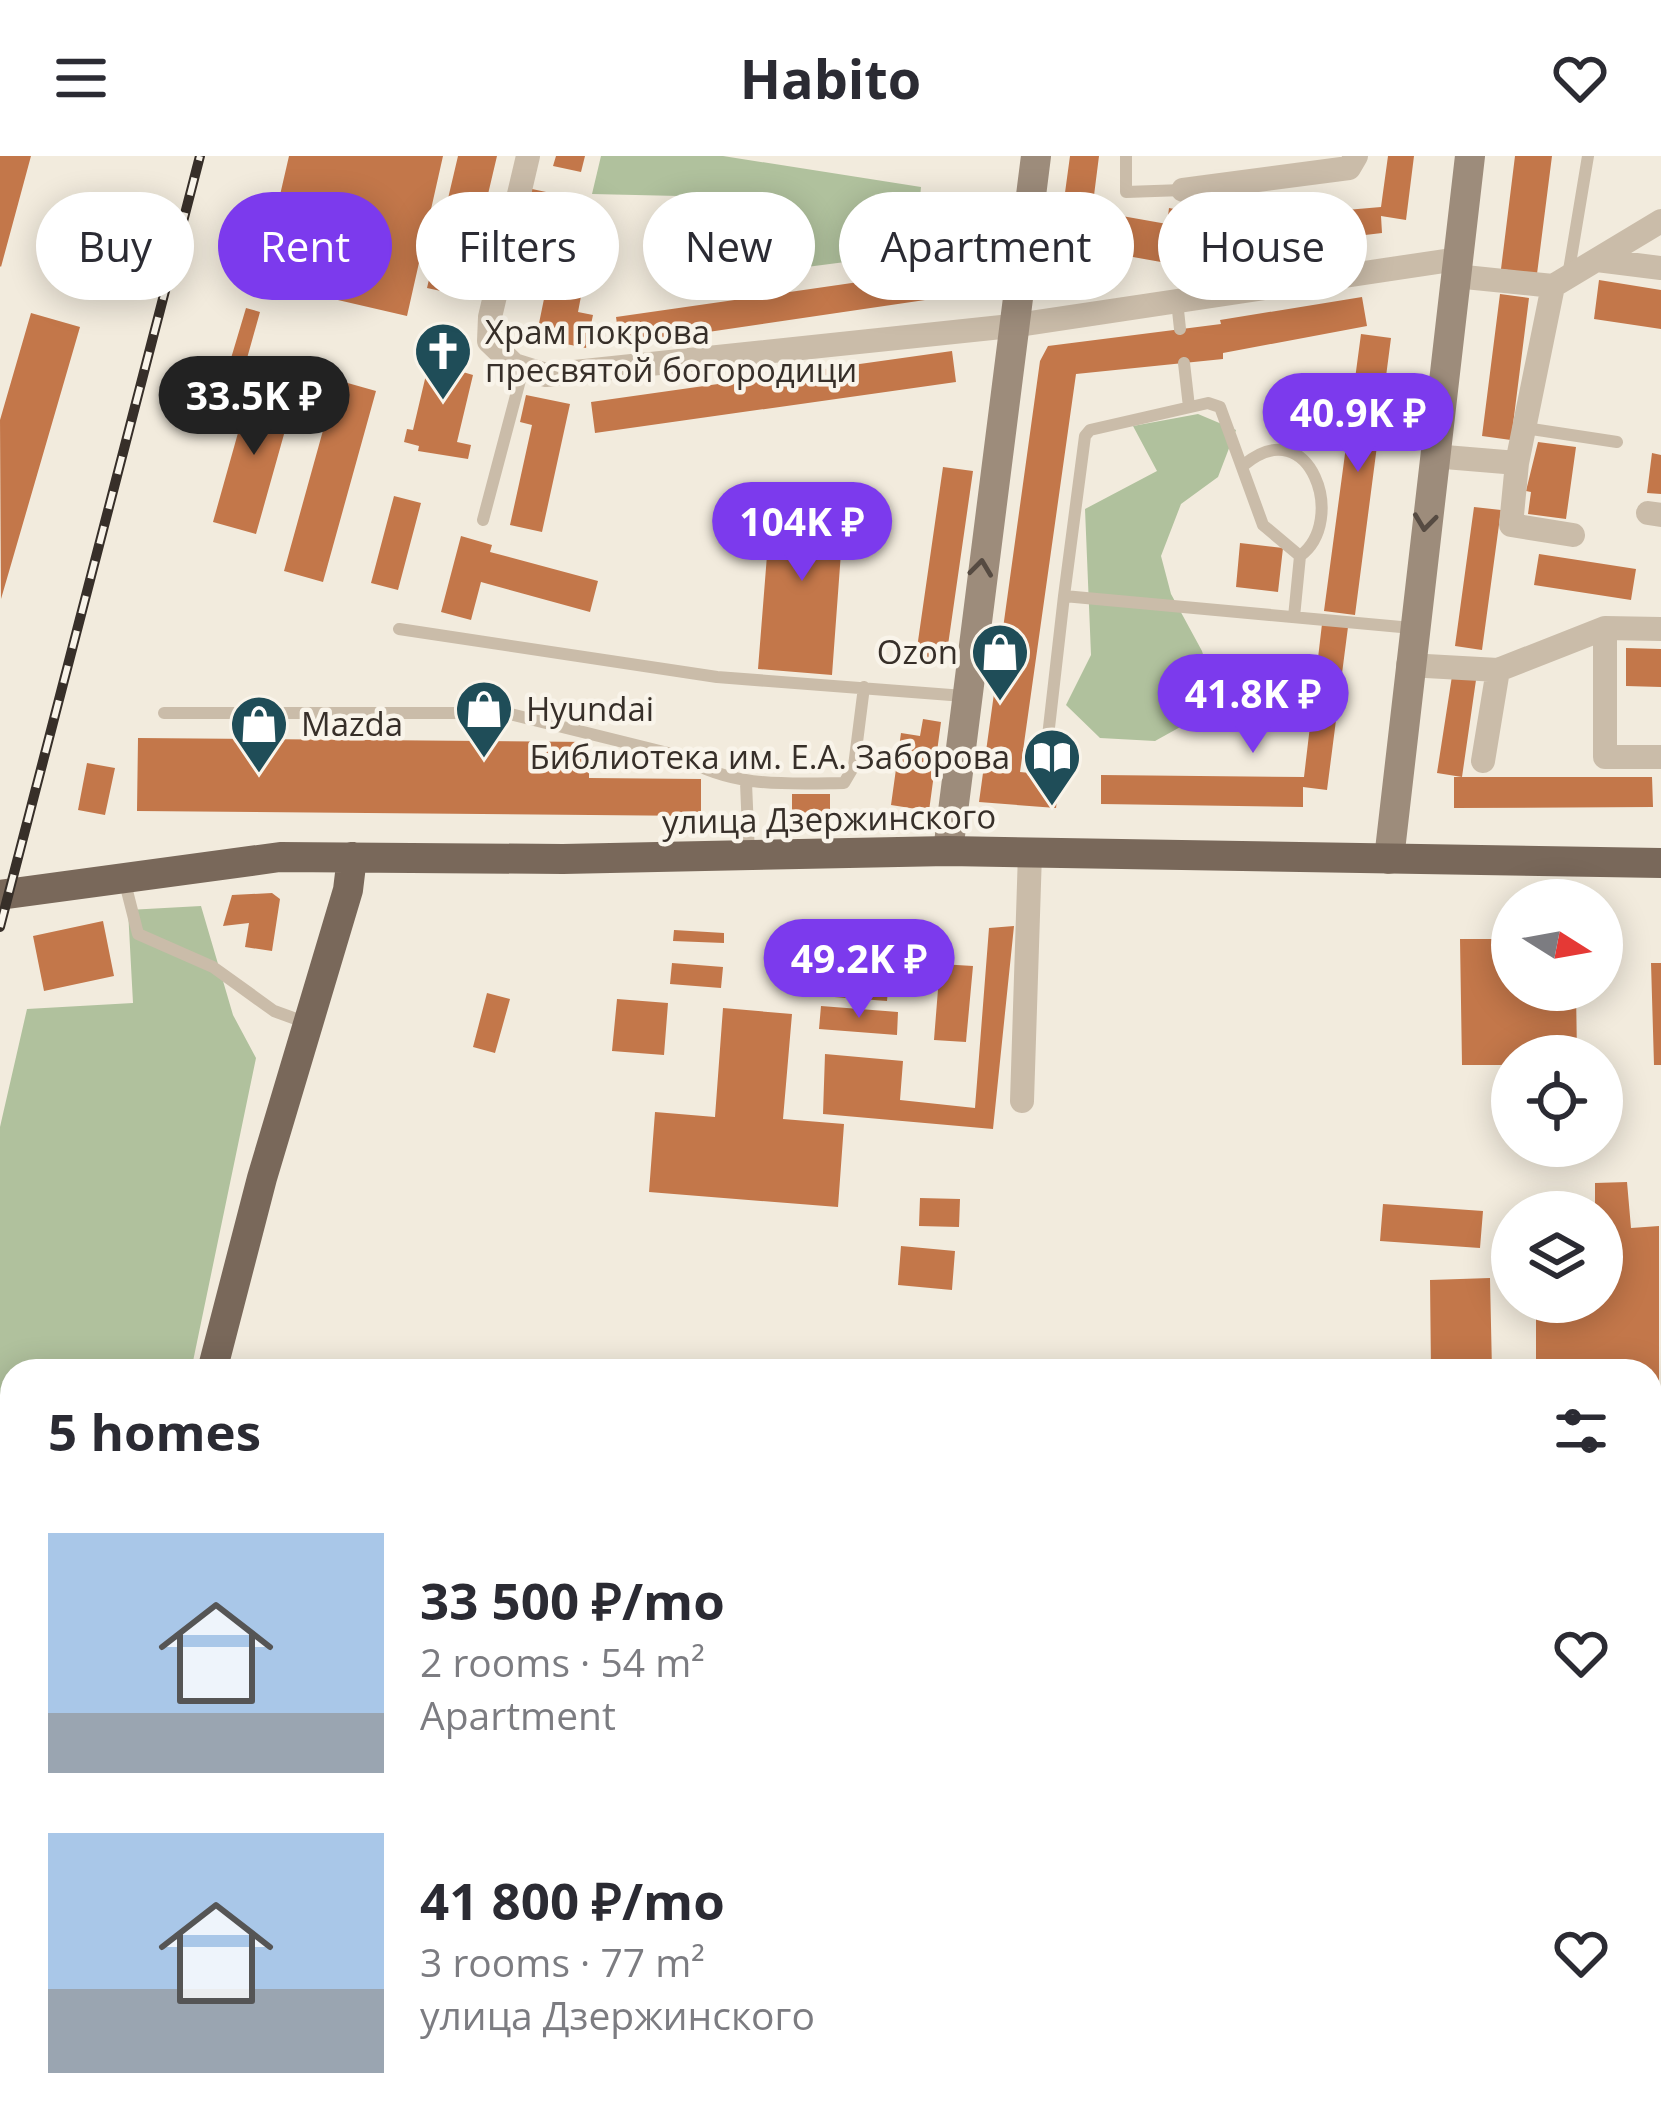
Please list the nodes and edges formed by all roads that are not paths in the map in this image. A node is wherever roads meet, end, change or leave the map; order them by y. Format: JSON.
{"nodes":[{"id":1,"x":528,"y":156,"type":"edge"},
{"id":2,"x":1036,"y":156,"type":"edge"},
{"id":3,"x":1126,"y":156,"type":"edge"},
{"id":4,"x":1356,"y":156,"type":"edge"},
{"id":5,"x":1470,"y":156,"type":"edge"},
{"id":6,"x":1588,"y":156,"type":"edge"},
{"id":7,"x":1184,"y":190,"type":"joint"},
{"id":8,"x":1661,"y":221,"type":"edge"},
{"id":9,"x":1597,"y":260,"type":"junction"},
{"id":10,"x":1456,"y":268,"type":"junction"},
{"id":11,"x":1661,"y":268,"type":"edge"},
{"id":12,"x":1560,"y":282,"type":"junction"},
{"id":13,"x":1177,"y":301,"type":"junction"},
{"id":14,"x":1011,"y":326,"type":"junction"},
{"id":15,"x":1180,"y":329,"type":"dead end"},
{"id":16,"x":1184,"y":363,"type":"dead end"},
{"id":17,"x":523,"y":368,"type":"junction"},
{"id":18,"x":1189,"y":407,"type":"junction"},
{"id":19,"x":1524,"y":428,"type":"junction"},
{"id":20,"x":1617,"y":442,"type":"dead end"},
{"id":21,"x":1433,"y":456,"type":"junction"},
{"id":22,"x":1517,"y":463,"type":"junction"},
{"id":23,"x":1245,"y":464,"type":"junction"},
{"id":24,"x":484,"y":520,"type":"dead end"},
{"id":25,"x":1574,"y":535,"type":"dead end"},
{"id":26,"x":1300,"y":556,"type":"junction"},
{"id":27,"x":1064,"y":596,"type":"junction"},
{"id":28,"x":1294,"y":617,"type":"junction"},
{"id":29,"x":1412,"y":628,"type":"junction"},
{"id":30,"x":1605,"y":628,"type":"junction"},
{"id":31,"x":1661,"y":628,"type":"edge"},
{"id":32,"x":399,"y":629,"type":"dead end"},
{"id":33,"x":1408,"y":665,"type":"junction"},
{"id":34,"x":1498,"y":670,"type":"junction"},
{"id":35,"x":864,"y":687,"type":"junction"},
{"id":36,"x":965,"y":696,"type":"junction"},
{"id":37,"x":164,"y":713,"type":"dead end"},
{"id":38,"x":1047,"y":745,"type":"dead end"},
{"id":39,"x":1661,"y":757,"type":"edge"},
{"id":40,"x":1483,"y":761,"type":"dead end"},
{"id":41,"x":746,"y":783,"type":"junction"},
{"id":42,"x":948,"y":851,"type":"junction"},
{"id":43,"x":1030,"y":853,"type":"junction"},
{"id":44,"x":749,"y":855,"type":"junction"},
{"id":45,"x":352,"y":857,"type":"junction"},
{"id":46,"x":1389,"y":859,"type":"junction"},
{"id":47,"x":1661,"y":863,"type":"edge"},
{"id":48,"x":124,"y":878,"type":"junction"},
{"id":49,"x":0,"y":895,"type":"edge"},
{"id":50,"x":307,"y":1023,"type":"junction"},
{"id":51,"x":1022,"y":1101,"type":"dead end"},
{"id":52,"x":215,"y":1359,"type":"edge"}],
"edges":[{"from":1,"to":17,"type":"street"},
{"from":2,"to":14,"type":"main road"},
{"from":3,"to":7,"type":"lane"},
{"from":4,"to":7,"type":"street"},
{"from":5,"to":10,"type":"main road"},
{"from":6,"to":12,"type":"lane"},
{"from":8,"to":9,"type":"street"},
{"from":9,"to":11,"type":"street"},
{"from":9,"to":12,"type":"street"},
{"from":10,"to":12,"type":"street"},
{"from":10,"to":13,"type":"street"},
{"from":10,"to":21,"type":"main road"},
{"from":12,"to":19,"type":"street"},
{"from":13,"to":14,"type":"street"},
{"from":13,"to":15,"type":"lane"},
{"from":14,"to":17,"type":"street"},
{"from":36,"to":14,"type":"main road","one_way":true},
{"from":16,"to":18,"type":"lane"},
{"from":17,"to":24,"type":"lane"},
{"from":18,"to":23,"type":"lane"},
{"from":18,"to":27,"type":"lane"},
{"from":19,"to":20,"type":"lane"},
{"from":19,"to":22,"type":"street"},
{"from":21,"to":22,"type":"street"},
{"from":21,"to":29,"type":"main road","one_way":true},
{"from":22,"to":25,"type":"street"},
{"from":23,"to":26,"type":"lane"},
{"from":23,"to":26,"type":"lane"},
{"from":26,"to":28,"type":"lane"},
{"from":27,"to":28,"type":"lane"},
{"from":27,"to":38,"type":"lane"},
{"from":28,"to":29,"type":"lane"},
{"from":29,"to":33,"type":"main road"},
{"from":30,"to":31,"type":"street"},
{"from":30,"to":34,"type":"street"},
{"from":30,"to":39,"type":"street"},
{"from":32,"to":35,"type":"lane"},
{"from":33,"to":34,"type":"street"},
{"from":33,"to":46,"type":"main road"},
{"from":34,"to":40,"type":"street"},
{"from":35,"to":36,"type":"lane"},
{"from":35,"to":41,"type":"lane"},
{"from":36,"to":42,"type":"main road"},
{"from":37,"to":41,"type":"lane"},
{"from":41,"to":44,"type":"lane"},
{"from":42,"to":43,"type":"main road","name":"улица Дзержинского"},
{"from":42,"to":44,"type":"main road","name":"улица Дзержинского"},
{"from":43,"to":46,"type":"main road","name":"улица Дзержинского"},
{"from":43,"to":51,"type":"street"},
{"from":44,"to":45,"type":"main road","name":"улица Дзержинского"},
{"from":45,"to":48,"type":"main road","name":"улица Дзержинского"},
{"from":45,"to":50,"type":"main road"},
{"from":46,"to":47,"type":"main road","name":"улица Дзержинского"},
{"from":48,"to":49,"type":"main road","name":"улица Дзержинского"},
{"from":48,"to":50,"type":"lane"},
{"from":50,"to":52,"type":"main road"}]}
